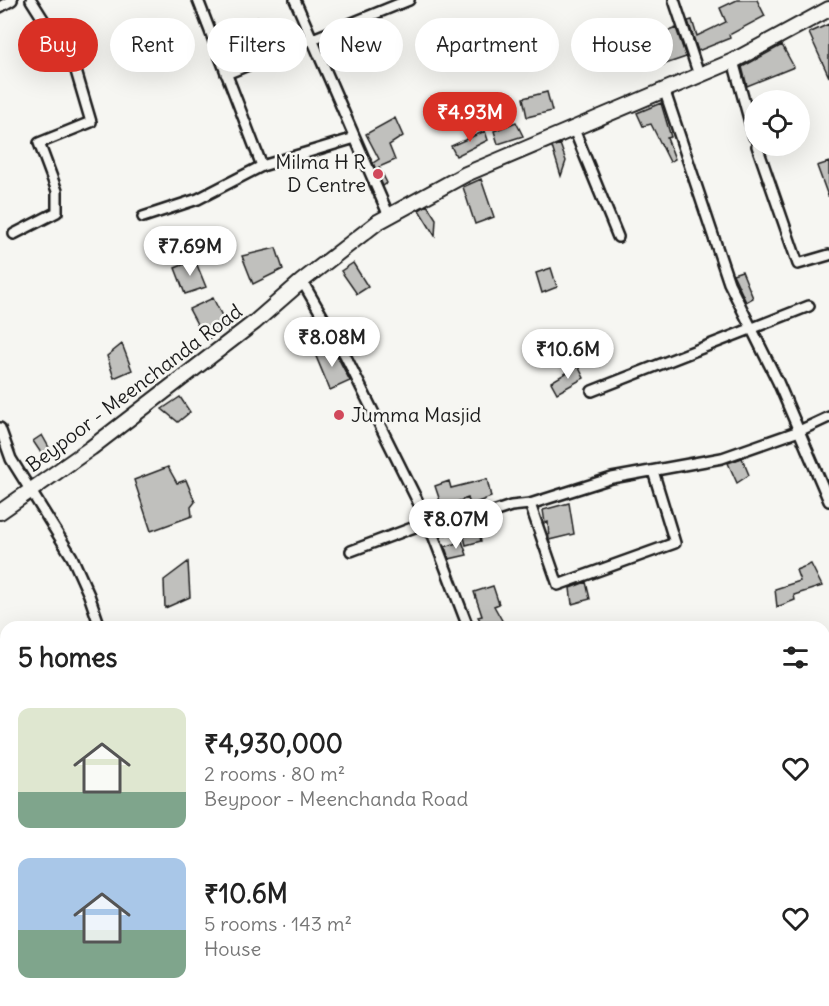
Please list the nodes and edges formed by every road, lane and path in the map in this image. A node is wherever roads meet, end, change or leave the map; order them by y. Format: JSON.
{"nodes":[{"id":1,"x":12,"y":0,"type":"edge"},
{"id":2,"x":31,"y":0,"type":"edge"},
{"id":3,"x":198,"y":0,"type":"edge"},
{"id":4,"x":295,"y":0,"type":"edge"},
{"id":5,"x":409,"y":0,"type":"edge"},
{"id":6,"x":674,"y":0,"type":"edge"},
{"id":7,"x":0,"y":7,"type":"edge"},
{"id":8,"x":829,"y":9,"type":"edge"},
{"id":9,"x":312,"y":39,"type":"junction"},
{"id":10,"x":733,"y":61,"type":"junction"},
{"id":11,"x":226,"y":74,"type":"junction"},
{"id":12,"x":699,"y":75,"type":"junction"},
{"id":13,"x":664,"y":89,"type":"junction"},
{"id":14,"x":744,"y":101,"type":"edge"},
{"id":15,"x":573,"y":128,"type":"junction"},
{"id":16,"x":355,"y":138,"type":"junction"},
{"id":17,"x":760,"y":156,"type":"edge"},
{"id":18,"x":261,"y":166,"type":"junction"},
{"id":19,"x":389,"y":216,"type":"junction"},
{"id":20,"x":143,"y":217,"type":"dead end"},
{"id":21,"x":14,"y":234,"type":"dead end"},
{"id":22,"x":618,"y":237,"type":"dead end"},
{"id":23,"x":829,"y":255,"type":"edge"},
{"id":24,"x":302,"y":281,"type":"junction"},
{"id":25,"x":809,"y":306,"type":"dead end"},
{"id":26,"x":752,"y":329,"type":"junction"},
{"id":27,"x":592,"y":391,"type":"dead end"},
{"id":28,"x":829,"y":417,"type":"edge"},
{"id":29,"x":0,"y":428,"type":"edge"},
{"id":30,"x":799,"y":431,"type":"junction"},
{"id":31,"x":653,"y":471,"type":"junction"},
{"id":32,"x":30,"y":492,"type":"junction"},
{"id":33,"x":829,"y":501,"type":"edge"},
{"id":34,"x":530,"y":504,"type":"junction"},
{"id":35,"x":0,"y":512,"type":"edge"},
{"id":36,"x":428,"y":522,"type":"junction"},
{"id":37,"x":432,"y":533,"type":"junction"},
{"id":38,"x":351,"y":551,"type":"dead end"},
{"id":39,"x":98,"y":621,"type":"edge"},
{"id":40,"x":465,"y":621,"type":"edge"}],
"edges":[{"from":1,"to":7,"type":"street"},
{"from":2,"to":21,"type":"street"},
{"from":3,"to":11,"type":"street"},
{"from":4,"to":9,"type":"street"},
{"from":5,"to":9,"type":"street"},
{"from":6,"to":12,"type":"street"},
{"from":8,"to":10,"type":"main road","name":"Beypoor - Meenchanda Road"},
{"from":9,"to":11,"type":"street"},
{"from":9,"to":16,"type":"street"},
{"from":10,"to":12,"type":"main road","name":"Beypoor - Meenchanda Road"},
{"from":10,"to":14,"type":"street"},
{"from":11,"to":18,"type":"street"},
{"from":12,"to":13,"type":"main road","name":"Beypoor - Meenchanda Road"},
{"from":13,"to":15,"type":"main road","name":"Beypoor - Meenchanda Road"},
{"from":13,"to":26,"type":"street"},
{"from":15,"to":19,"type":"main road","name":"Beypoor - Meenchanda Road"},
{"from":15,"to":22,"type":"street"},
{"from":16,"to":18,"type":"street"},
{"from":16,"to":19,"type":"street"},
{"from":17,"to":23,"type":"street"},
{"from":18,"to":20,"type":"street"},
{"from":19,"to":24,"type":"main road","name":"Beypoor - Meenchanda Road"},
{"from":24,"to":32,"type":"main road","name":"Beypoor - Meenchanda Road"},
{"from":24,"to":36,"type":"street"},
{"from":25,"to":26,"type":"street"},
{"from":26,"to":27,"type":"street"},
{"from":26,"to":30,"type":"street"},
{"from":28,"to":30,"type":"street"},
{"from":29,"to":32,"type":"street"},
{"from":30,"to":31,"type":"street"},
{"from":30,"to":33,"type":"street"},
{"from":31,"to":34,"type":"street"},
{"from":31,"to":34,"type":"street"},
{"from":32,"to":35,"type":"main road","name":"Beypoor - Meenchanda Road"},
{"from":32,"to":39,"type":"street"},
{"from":34,"to":37,"type":"street"},
{"from":36,"to":37,"type":"street"},
{"from":36,"to":38,"type":"street"},
{"from":37,"to":40,"type":"street"}]}
